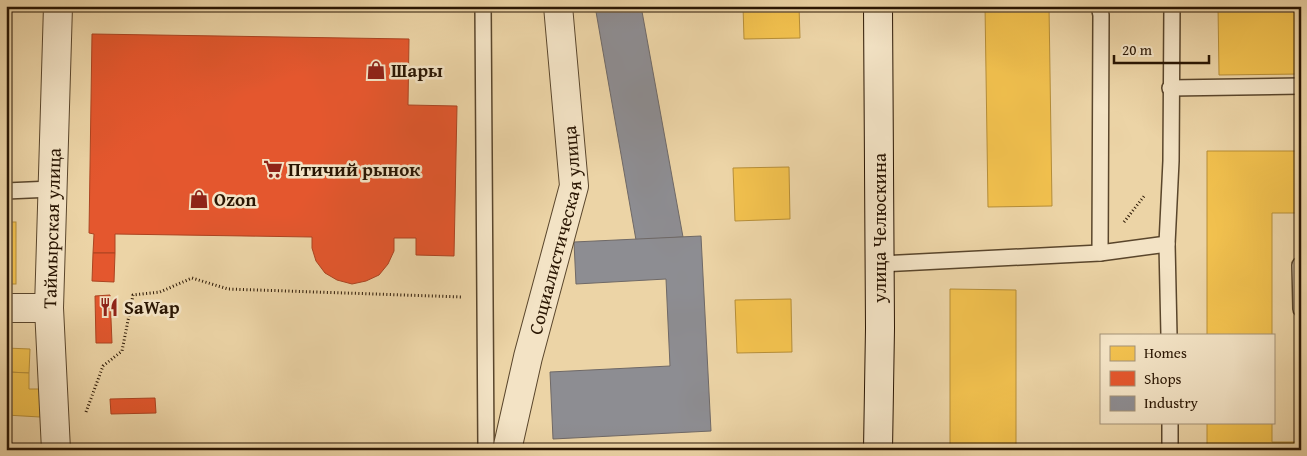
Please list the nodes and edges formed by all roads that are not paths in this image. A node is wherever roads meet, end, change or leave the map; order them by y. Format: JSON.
{"nodes":[{"id":1,"x":58,"y":6,"type":"edge"},
{"id":2,"x":483,"y":6,"type":"edge"},
{"id":3,"x":558,"y":6,"type":"edge"},
{"id":4,"x":878,"y":6,"type":"edge"},
{"id":5,"x":1099,"y":6,"type":"edge"},
{"id":6,"x":1172,"y":6,"type":"edge"},
{"id":7,"x":1301,"y":86,"type":"edge"},
{"id":8,"x":1170,"y":88,"type":"junction"},
{"id":9,"x":52,"y":189,"type":"junction"},
{"id":10,"x":6,"y":191,"type":"edge"},
{"id":11,"x":1167,"y":244,"type":"junction"},
{"id":12,"x":1100,"y":253,"type":"junction"},
{"id":13,"x":880,"y":264,"type":"junction"},
{"id":14,"x":1300,"y":265,"type":"edge"},
{"id":15,"x":6,"y":308,"type":"edge"},
{"id":16,"x":49,"y":308,"type":"junction"},
{"id":17,"x":1301,"y":309,"type":"edge"},
{"id":18,"x":1168,"y":334,"type":"edge"},
{"id":19,"x":1170,"y":424,"type":"edge"},
{"id":20,"x":56,"y":450,"type":"edge"},
{"id":21,"x":486,"y":450,"type":"edge"},
{"id":22,"x":507,"y":450,"type":"edge"},
{"id":23,"x":878,"y":450,"type":"edge"},
{"id":24,"x":1170,"y":450,"type":"edge"}],
"edges":[{"from":1,"to":9,"type":"street","name":"Таймырская улица"},
{"from":2,"to":21,"type":"lane"},
{"from":3,"to":22,"type":"street","name":"Социалистическая улица"},
{"from":4,"to":13,"type":"street","name":"улица Челюскина"},
{"from":5,"to":12,"type":"lane"},
{"from":6,"to":8,"type":"lane"},
{"from":7,"to":8,"type":"lane"},
{"from":8,"to":11,"type":"lane"},
{"from":9,"to":10,"type":"lane"},
{"from":9,"to":16,"type":"street","name":"Таймырская улица"},
{"from":11,"to":12,"type":"lane"},
{"from":11,"to":18,"type":"lane"},
{"from":12,"to":13,"type":"lane"},
{"from":13,"to":23,"type":"street","name":"улица Челюскина"},
{"from":14,"to":17,"type":"lane"},
{"from":15,"to":16,"type":"street"},
{"from":16,"to":20,"type":"street","name":"Таймырская улица"},
{"from":19,"to":24,"type":"lane"}]}
